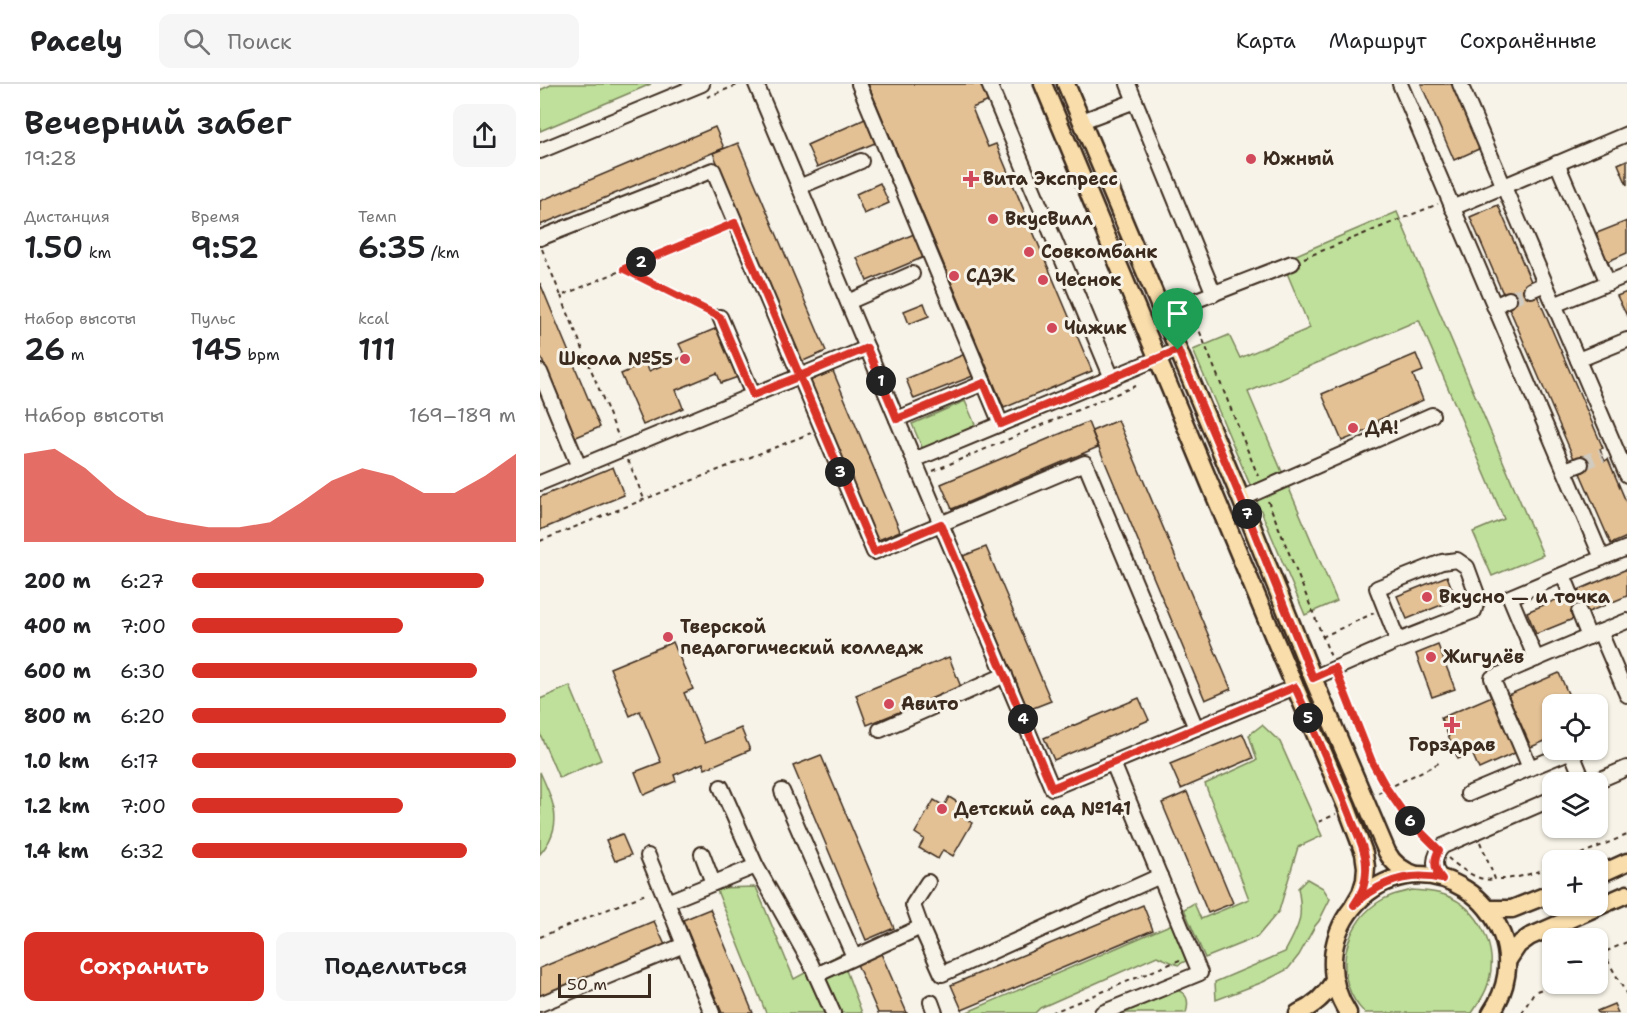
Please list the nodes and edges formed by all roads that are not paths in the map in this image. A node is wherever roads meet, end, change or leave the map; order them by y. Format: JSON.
{"nodes":[{"id":1,"x":702,"y":84,"type":"edge"},
{"id":2,"x":756,"y":84,"type":"edge"},
{"id":3,"x":859,"y":84,"type":"edge"},
{"id":4,"x":989,"y":84,"type":"edge"},
{"id":5,"x":1044,"y":84,"type":"edge"},
{"id":6,"x":1066,"y":84,"type":"edge"},
{"id":7,"x":1128,"y":84,"type":"edge"},
{"id":8,"x":1400,"y":84,"type":"edge"},
{"id":9,"x":1460,"y":84,"type":"edge"},
{"id":10,"x":678,"y":89,"type":"edge"},
{"id":11,"x":1135,"y":101,"type":"junction"},
{"id":12,"x":1082,"y":121,"type":"junction"},
{"id":13,"x":1627,"y":134,"type":"edge"},
{"id":14,"x":540,"y":152,"type":"edge"},
{"id":15,"x":861,"y":160,"type":"dead end"},
{"id":16,"x":1557,"y":163,"type":"junction"},
{"id":17,"x":1503,"y":186,"type":"junction"},
{"id":18,"x":800,"y":187,"type":"junction"},
{"id":19,"x":1451,"y":204,"type":"junction"},
{"id":20,"x":540,"y":238,"type":"edge"},
{"id":21,"x":1292,"y":263,"type":"road end"},
{"id":22,"x":912,"y":274,"type":"dead end"},
{"id":23,"x":1627,"y":275,"type":"edge"},
{"id":24,"x":1608,"y":283,"type":"junction"},
{"id":25,"x":1545,"y":284,"type":"junction"},
{"id":26,"x":1531,"y":290,"type":"tunnel mouth"},
{"id":27,"x":1214,"y":294,"type":"junction"},
{"id":28,"x":1509,"y":299,"type":"tunnel mouth"},
{"id":29,"x":848,"y":302,"type":"junction"},
{"id":30,"x":1554,"y":305,"type":"junction"},
{"id":31,"x":1494,"y":306,"type":"junction"},
{"id":32,"x":1163,"y":314,"type":"junction"},
{"id":33,"x":720,"y":317,"type":"road end"},
{"id":34,"x":1627,"y":340,"type":"edge"},
{"id":35,"x":867,"y":348,"type":"junction"},
{"id":36,"x":1178,"y":350,"type":"junction"},
{"id":37,"x":1158,"y":358,"type":"junction"},
{"id":38,"x":1578,"y":360,"type":"junction"},
{"id":39,"x":540,"y":372,"type":"edge"},
{"id":40,"x":800,"y":376,"type":"junction"},
{"id":41,"x":1112,"y":378,"type":"junction"},
{"id":42,"x":984,"y":383,"type":"junction"},
{"id":43,"x":753,"y":395,"type":"junction"},
{"id":44,"x":1432,"y":415,"type":"dead end"},
{"id":45,"x":897,"y":419,"type":"junction"},
{"id":46,"x":1001,"y":424,"type":"junction"},
{"id":47,"x":1616,"y":449,"type":"junction"},
{"id":48,"x":1602,"y":455,"type":"tunnel mouth"},
{"id":49,"x":914,"y":460,"type":"junction"},
{"id":50,"x":1581,"y":464,"type":"tunnel mouth"},
{"id":51,"x":579,"y":467,"type":"junction"},
{"id":52,"x":1565,"y":471,"type":"junction"},
{"id":53,"x":1627,"y":476,"type":"edge"},
{"id":54,"x":540,"y":483,"type":"edge"},
{"id":55,"x":1241,"y":499,"type":"junction"},
{"id":56,"x":941,"y":524,"type":"junction"},
{"id":57,"x":1627,"y":548,"type":"edge"},
{"id":58,"x":1602,"y":558,"type":"junction"},
{"id":59,"x":1563,"y":575,"type":"junction"},
{"id":60,"x":1572,"y":597,"type":"dead end"},
{"id":61,"x":1579,"y":612,"type":"dead end"},
{"id":62,"x":1627,"y":621,"type":"edge"},
{"id":63,"x":1595,"y":634,"type":"junction"},
{"id":64,"x":1398,"y":641,"type":"junction"},
{"id":65,"x":1536,"y":659,"type":"junction"},
{"id":66,"x":1005,"y":675,"type":"junction"},
{"id":67,"x":1313,"y":678,"type":"junction"},
{"id":68,"x":1295,"y":687,"type":"junction"},
{"id":69,"x":1627,"y":695,"type":"edge"},
{"id":70,"x":1196,"y":728,"type":"junction"},
{"id":71,"x":880,"y":730,"type":"dead end"},
{"id":72,"x":1113,"y":763,"type":"junction"},
{"id":73,"x":1530,"y":768,"type":"junction"},
{"id":74,"x":1627,"y":768,"type":"edge"},
{"id":75,"x":1580,"y":772,"type":"edge"},
{"id":76,"x":1608,"y":776,"type":"edge"},
{"id":77,"x":721,"y":787,"type":"dead end"},
{"id":78,"x":782,"y":791,"type":"dead end"},
{"id":79,"x":1468,"y":794,"type":"dead end"},
{"id":80,"x":1542,"y":803,"type":"edge"},
{"id":81,"x":702,"y":854,"type":"dead end"},
{"id":82,"x":648,"y":856,"type":"dead end"},
{"id":83,"x":1627,"y":862,"type":"edge"},
{"id":84,"x":756,"y":866,"type":"junction"},
{"id":85,"x":1608,"y":871,"type":"edge"},
{"id":86,"x":1416,"y":875,"type":"junction"},
{"id":87,"x":1160,"y":876,"type":"junction"},
{"id":88,"x":1442,"y":879,"type":"junction"},
{"id":89,"x":928,"y":882,"type":"dead end"},
{"id":90,"x":713,"y":883,"type":"junction"},
{"id":91,"x":1627,"y":894,"type":"edge"},
{"id":92,"x":1542,"y":897,"type":"edge"},
{"id":93,"x":667,"y":903,"type":"junction"},
{"id":94,"x":1354,"y":905,"type":"junction"},
{"id":95,"x":1488,"y":909,"type":"junction"},
{"id":96,"x":921,"y":927,"type":"junction"},
{"id":97,"x":684,"y":945,"type":"junction"},
{"id":98,"x":854,"y":957,"type":"junction"},
{"id":99,"x":1508,"y":960,"type":"junction"},
{"id":100,"x":816,"y":975,"type":"junction"},
{"id":101,"x":1334,"y":981,"type":"junction"},
{"id":102,"x":540,"y":1004,"type":"edge"},
{"id":103,"x":712,"y":1013,"type":"edge"},
{"id":104,"x":833,"y":1013,"type":"edge"},
{"id":105,"x":1102,"y":1013,"type":"edge"},
{"id":106,"x":1298,"y":1013,"type":"edge"},
{"id":107,"x":1348,"y":1013,"type":"edge"},
{"id":108,"x":1491,"y":1013,"type":"edge"}],
"edges":[{"from":1,"to":10,"type":"street"},
{"from":2,"to":18,"type":"street"},
{"from":3,"to":42,"type":"street"},
{"from":4,"to":41,"type":"street"},
{"from":5,"to":37,"type":"main road"},
{"from":6,"to":12,"type":"main road"},
{"from":7,"to":11,"type":"street"},
{"from":8,"to":19,"type":"street"},
{"from":9,"to":17,"type":"street"},
{"from":10,"to":14,"type":"street"},
{"from":11,"to":12,"type":"street"},
{"from":11,"to":27,"type":"street"},
{"from":12,"to":32,"type":"main road"},
{"from":13,"to":16,"type":"street"},
{"from":15,"to":18,"type":"street"},
{"from":16,"to":17,"type":"street"},
{"from":16,"to":24,"type":"street"},
{"from":17,"to":19,"type":"street"},
{"from":17,"to":25,"type":"street"},
{"from":18,"to":29,"type":"street"},
{"from":19,"to":31,"type":"street"},
{"from":20,"to":40,"type":"street"},
{"from":21,"to":27,"type":"street"},
{"from":22,"to":29,"type":"street"},
{"from":23,"to":24,"type":"street"},
{"from":24,"to":30,"type":"street"},
{"from":25,"to":26,"type":"street"},
{"from":25,"to":30,"type":"street"},
{"from":27,"to":32,"type":"street"},
{"from":28,"to":31,"type":"street"},
{"from":29,"to":35,"type":"street"},
{"from":30,"to":38,"type":"street"},
{"from":31,"to":52,"type":"street"},
{"from":32,"to":36,"type":"main road"},
{"from":33,"to":43,"type":"street"},
{"from":34,"to":38,"type":"street"},
{"from":35,"to":40,"type":"street"},
{"from":35,"to":45,"type":"street"},
{"from":36,"to":37,"type":"street"},
{"from":36,"to":55,"type":"main road"},
{"from":37,"to":41,"type":"street"},
{"from":37,"to":68,"type":"main road"},
{"from":38,"to":47,"type":"street"},
{"from":39,"to":51,"type":"street"},
{"from":40,"to":43,"type":"street"},
{"from":40,"to":56,"type":"street"},
{"from":41,"to":46,"type":"street"},
{"from":42,"to":45,"type":"street"},
{"from":42,"to":46,"type":"street"},
{"from":43,"to":51,"type":"street"},
{"from":44,"to":55,"type":"street"},
{"from":45,"to":49,"type":"street"},
{"from":46,"to":49,"type":"street"},
{"from":47,"to":48,"type":"street"},
{"from":47,"to":53,"type":"street"},
{"from":49,"to":56,"type":"street"},
{"from":50,"to":52,"type":"street"},
{"from":51,"to":54,"type":"street"},
{"from":52,"to":58,"type":"street"},
{"from":55,"to":67,"type":"main road"},
{"from":56,"to":66,"type":"street"},
{"from":56,"to":70,"type":"street"},
{"from":57,"to":58,"type":"street"},
{"from":58,"to":59,"type":"street"},
{"from":59,"to":60,"type":"street"},
{"from":59,"to":65,"type":"street"},
{"from":61,"to":63,"type":"street"},
{"from":62,"to":63,"type":"street"},
{"from":63,"to":65,"type":"street"},
{"from":63,"to":69,"type":"street"},
{"from":64,"to":64,"type":"street"},
{"from":64,"to":67,"type":"street"},
{"from":65,"to":73,"type":"street"},
{"from":66,"to":71,"type":"street"},
{"from":66,"to":72,"type":"street"},
{"from":67,"to":86,"type":"main road"},
{"from":68,"to":70,"type":"street"},
{"from":68,"to":94,"type":"main road"},
{"from":70,"to":72,"type":"street"},
{"from":72,"to":87,"type":"street"},
{"from":73,"to":75,"type":"street"},
{"from":73,"to":79,"type":"street"},
{"from":74,"to":76,"type":"street"},
{"from":77,"to":84,"type":"street"},
{"from":78,"to":98,"type":"street"},
{"from":80,"to":88,"type":"street"},
{"from":81,"to":90,"type":"street"},
{"from":82,"to":93,"type":"street"},
{"from":83,"to":85,"type":"main road"},
{"from":84,"to":90,"type":"street"},
{"from":84,"to":100,"type":"street"},
{"from":86,"to":88,"type":"main road"},
{"from":86,"to":94,"type":"main road"},
{"from":87,"to":96,"type":"street"},
{"from":87,"to":105,"type":"street"},
{"from":88,"to":95,"type":"main road"},
{"from":89,"to":96,"type":"street"},
{"from":90,"to":93,"type":"street"},
{"from":91,"to":99,"type":"main road"},
{"from":92,"to":95,"type":"main road"},
{"from":93,"to":97,"type":"street"},
{"from":94,"to":101,"type":"main road"},
{"from":95,"to":99,"type":"main road"},
{"from":96,"to":98,"type":"street"},
{"from":97,"to":102,"type":"street"},
{"from":97,"to":103,"type":"street"},
{"from":98,"to":100,"type":"street"},
{"from":99,"to":108,"type":"main road"},
{"from":100,"to":104,"type":"street"},
{"from":101,"to":106,"type":"main road"},
{"from":101,"to":107,"type":"main road"}]}
